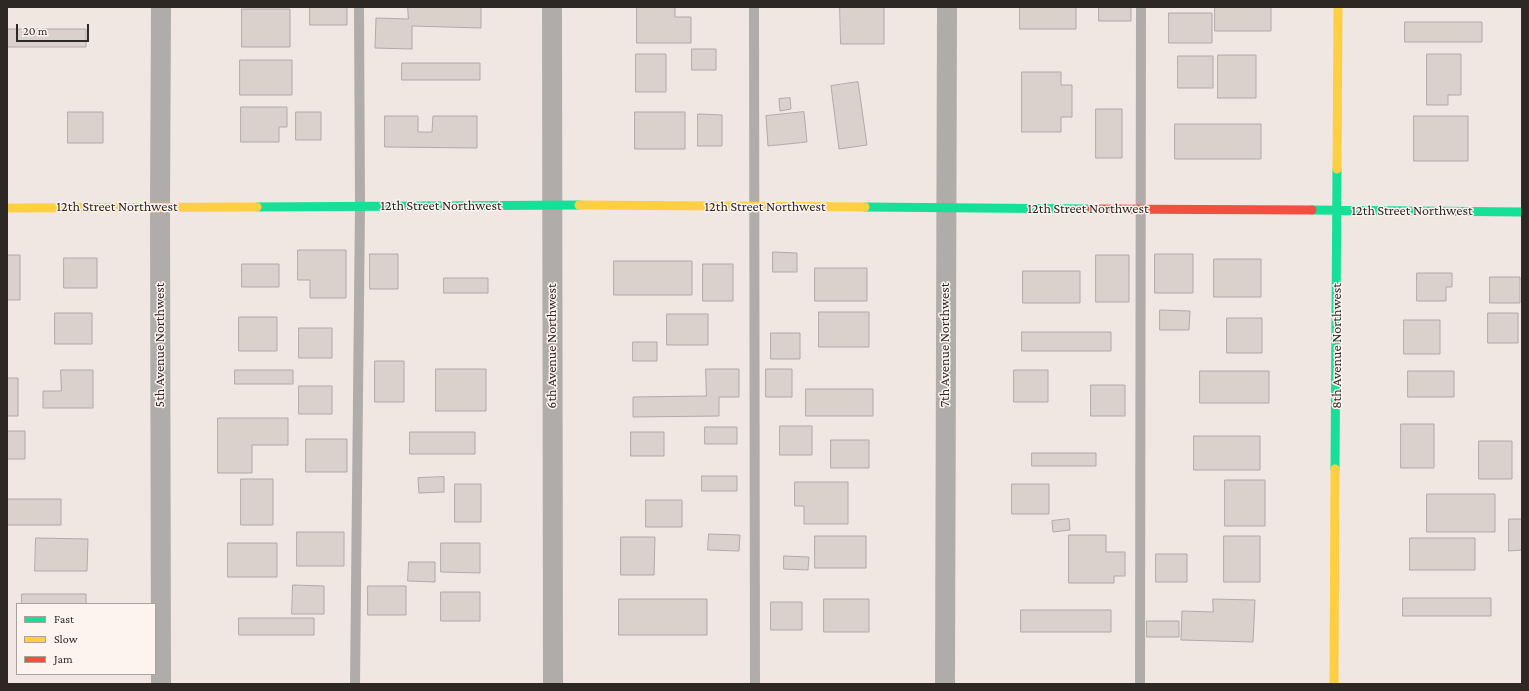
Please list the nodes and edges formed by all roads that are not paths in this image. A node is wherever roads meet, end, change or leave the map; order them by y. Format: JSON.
{"nodes":[{"id":1,"x":161,"y":7,"type":"edge"},
{"id":2,"x":359,"y":7,"type":"edge"},
{"id":3,"x":552,"y":7,"type":"edge"},
{"id":4,"x":754,"y":7,"type":"edge"},
{"id":5,"x":946,"y":7,"type":"edge"},
{"id":6,"x":1141,"y":7,"type":"edge"},
{"id":7,"x":1338,"y":7,"type":"edge"},
{"id":8,"x":552,"y":205,"type":"junction"},
{"id":9,"x":160,"y":206,"type":"junction"},
{"id":10,"x":360,"y":206,"type":"junction"},
{"id":11,"x":755,"y":207,"type":"junction"},
{"id":12,"x":7,"y":208,"type":"edge"},
{"id":13,"x":946,"y":208,"type":"junction"},
{"id":14,"x":1141,"y":209,"type":"junction"},
{"id":15,"x":1338,"y":210,"type":"junction"},
{"id":16,"x":1522,"y":212,"type":"edge"},
{"id":17,"x":161,"y":684,"type":"edge"},
{"id":18,"x":355,"y":684,"type":"edge"},
{"id":19,"x":552,"y":684,"type":"edge"},
{"id":20,"x":755,"y":684,"type":"edge"},
{"id":21,"x":945,"y":684,"type":"edge"},
{"id":22,"x":1140,"y":684,"type":"edge"},
{"id":23,"x":1334,"y":684,"type":"edge"}],
"edges":[{"from":1,"to":9,"type":"street","name":"5th Avenue Northwest"},
{"from":2,"to":10,"type":"lane"},
{"from":3,"to":8,"type":"street","name":"6th Avenue Northwest"},
{"from":4,"to":11,"type":"lane"},
{"from":5,"to":13,"type":"street","name":"7th Avenue Northwest"},
{"from":6,"to":14,"type":"lane"},
{"from":7,"to":15,"type":"street","name":"8th Avenue Northwest"},
{"from":8,"to":10,"type":"street","name":"12th Street Northwest"},
{"from":8,"to":11,"type":"street","name":"12th Street Northwest"},
{"from":8,"to":19,"type":"street","name":"6th Avenue Northwest"},
{"from":9,"to":10,"type":"street","name":"12th Street Northwest"},
{"from":9,"to":12,"type":"street","name":"12th Street Northwest"},
{"from":9,"to":17,"type":"street","name":"5th Avenue Northwest"},
{"from":10,"to":18,"type":"lane"},
{"from":11,"to":13,"type":"street","name":"12th Street Northwest"},
{"from":11,"to":20,"type":"lane"},
{"from":13,"to":14,"type":"street","name":"12th Street Northwest"},
{"from":13,"to":21,"type":"street","name":"7th Avenue Northwest"},
{"from":14,"to":15,"type":"street","name":"12th Street Northwest"},
{"from":14,"to":22,"type":"lane"},
{"from":15,"to":16,"type":"street","name":"12th Street Northwest"},
{"from":15,"to":23,"type":"street","name":"8th Avenue Northwest"}]}
